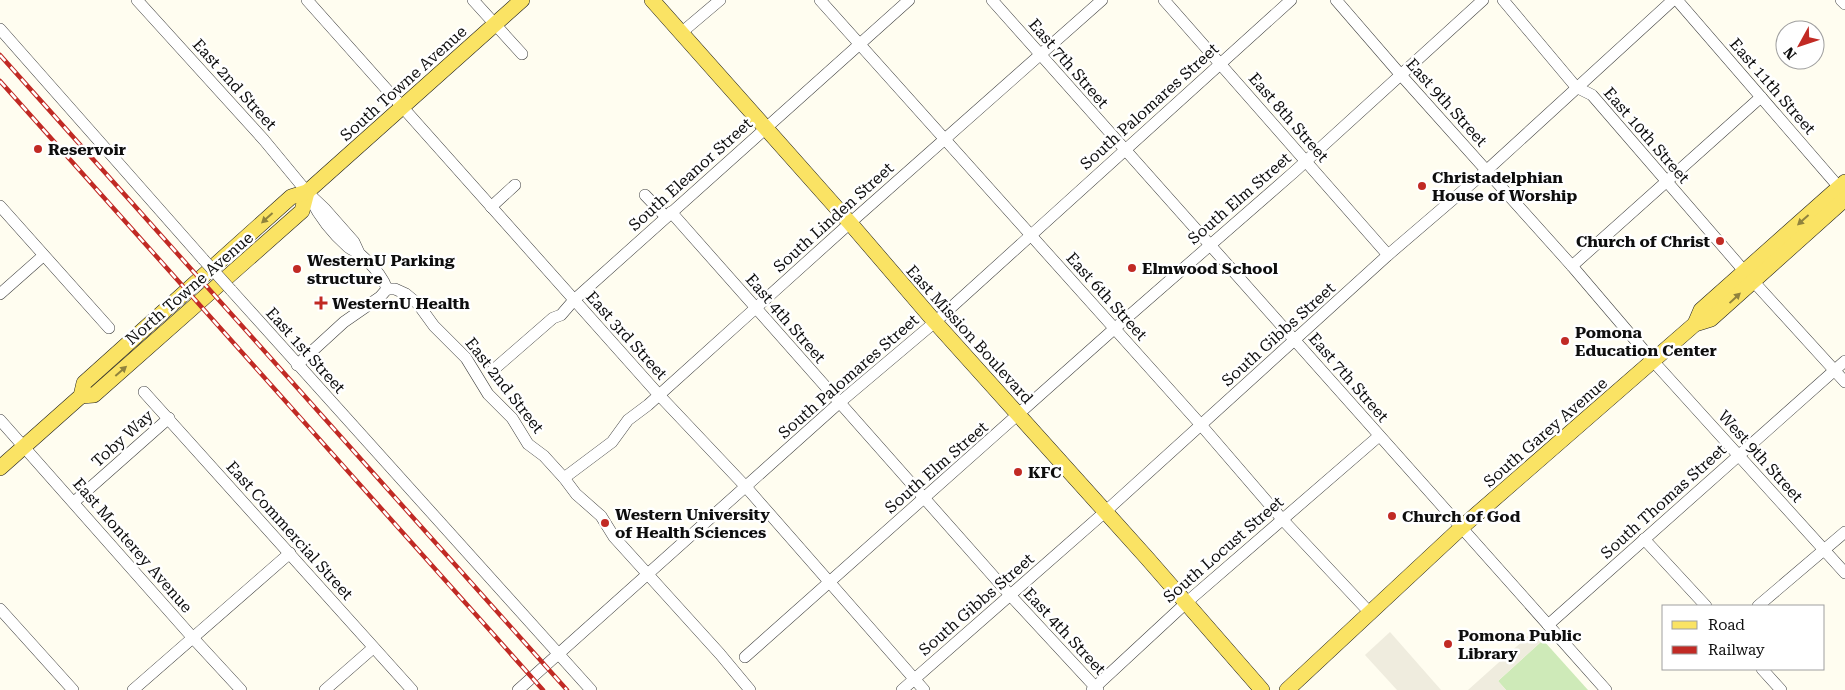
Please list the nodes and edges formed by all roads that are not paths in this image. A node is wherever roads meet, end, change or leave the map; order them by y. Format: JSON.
{"nodes":[{"id":1,"x":137,"y":0,"type":"edge"},
{"id":2,"x":307,"y":0,"type":"edge"},
{"id":3,"x":473,"y":0,"type":"edge"},
{"id":4,"x":522,"y":0,"type":"edge"},
{"id":5,"x":652,"y":0,"type":"edge"},
{"id":6,"x":720,"y":0,"type":"edge"},
{"id":7,"x":820,"y":0,"type":"edge"},
{"id":8,"x":909,"y":0,"type":"edge"},
{"id":9,"x":992,"y":0,"type":"edge"},
{"id":10,"x":1102,"y":0,"type":"edge"},
{"id":11,"x":1164,"y":0,"type":"edge"},
{"id":12,"x":1291,"y":0,"type":"edge"},
{"id":13,"x":1336,"y":0,"type":"edge"},
{"id":14,"x":1483,"y":0,"type":"edge"},
{"id":15,"x":1503,"y":0,"type":"edge"},
{"id":16,"x":1672,"y":0,"type":"edge"},
{"id":17,"x":1677,"y":0,"type":"edge"},
{"id":18,"x":1841,"y":0,"type":"edge"},
{"id":19,"x":1845,"y":4,"type":"edge"},
{"id":20,"x":495,"y":25,"type":"junction"},
{"id":21,"x":0,"y":29,"type":"edge"},
{"id":22,"x":681,"y":34,"type":"junction"},
{"id":23,"x":859,"y":44,"type":"junction"},
{"id":24,"x":522,"y":54,"type":"dead end"},
{"id":25,"x":1040,"y":54,"type":"junction"},
{"id":26,"x":1220,"y":63,"type":"junction"},
{"id":27,"x":1400,"y":74,"type":"junction"},
{"id":28,"x":1576,"y":87,"type":"junction"},
{"id":29,"x":1761,"y":96,"type":"junction"},
{"id":30,"x":403,"y":108,"type":"junction"},
{"id":31,"x":765,"y":129,"type":"junction"},
{"id":32,"x":944,"y":139,"type":"junction"},
{"id":33,"x":1124,"y":150,"type":"junction"},
{"id":34,"x":1306,"y":162,"type":"junction"},
{"id":35,"x":1486,"y":171,"type":"junction"},
{"id":36,"x":1667,"y":182,"type":"junction"},
{"id":37,"x":515,"y":186,"type":"dead end"},
{"id":38,"x":1844,"y":191,"type":"edge"},
{"id":39,"x":307,"y":192,"type":"junction"},
{"id":40,"x":645,"y":195,"type":"dead end"},
{"id":41,"x":0,"y":206,"type":"edge"},
{"id":42,"x":491,"y":207,"type":"junction"},
{"id":43,"x":668,"y":215,"type":"junction"},
{"id":44,"x":850,"y":222,"type":"junction"},
{"id":45,"x":1031,"y":236,"type":"junction"},
{"id":46,"x":1211,"y":245,"type":"junction"},
{"id":47,"x":1388,"y":255,"type":"junction"},
{"id":48,"x":43,"y":256,"type":"junction"},
{"id":49,"x":1572,"y":266,"type":"junction"},
{"id":50,"x":1749,"y":276,"type":"junction"},
{"id":51,"x":387,"y":288,"type":"junction"},
{"id":52,"x":0,"y":294,"type":"edge"},
{"id":53,"x":574,"y":300,"type":"junction"},
{"id":54,"x":756,"y":308,"type":"junction"},
{"id":55,"x":935,"y":322,"type":"junction"},
{"id":56,"x":109,"y":328,"type":"dead end"},
{"id":57,"x":1114,"y":329,"type":"junction"},
{"id":58,"x":1295,"y":341,"type":"junction"},
{"id":59,"x":1653,"y":361,"type":"junction"},
{"id":60,"x":1845,"y":361,"type":"edge"},
{"id":61,"x":297,"y":366,"type":"junction"},
{"id":62,"x":1834,"y":370,"type":"junction"},
{"id":63,"x":492,"y":371,"type":"dead end"},
{"id":64,"x":1845,"y":382,"type":"edge"},
{"id":65,"x":144,"y":392,"type":"dead end"},
{"id":66,"x":659,"y":394,"type":"junction"},
{"id":67,"x":81,"y":396,"type":"junction"},
{"id":68,"x":839,"y":403,"type":"junction"},
{"id":69,"x":1019,"y":415,"type":"junction"},
{"id":70,"x":169,"y":418,"type":"junction"},
{"id":71,"x":0,"y":420,"type":"edge"},
{"id":72,"x":1201,"y":425,"type":"junction"},
{"id":73,"x":1379,"y":436,"type":"junction"},
{"id":74,"x":24,"y":447,"type":"junction"},
{"id":75,"x":1739,"y":455,"type":"junction"},
{"id":76,"x":0,"y":468,"type":"edge"},
{"id":77,"x":564,"y":478,"type":"junction"},
{"id":78,"x":746,"y":487,"type":"junction"},
{"id":79,"x":924,"y":499,"type":"junction"},
{"id":80,"x":74,"y":502,"type":"junction"},
{"id":81,"x":1106,"y":510,"type":"junction"},
{"id":82,"x":1282,"y":520,"type":"junction"},
{"id":83,"x":1462,"y":528,"type":"junction"},
{"id":84,"x":1845,"y":532,"type":"edge"},
{"id":85,"x":1644,"y":539,"type":"junction"},
{"id":86,"x":1824,"y":549,"type":"junction"},
{"id":87,"x":290,"y":553,"type":"junction"},
{"id":88,"x":1845,"y":572,"type":"edge"},
{"id":89,"x":648,"y":574,"type":"junction"},
{"id":90,"x":829,"y":582,"type":"junction"},
{"id":91,"x":1010,"y":596,"type":"junction"},
{"id":92,"x":1187,"y":602,"type":"junction"},
{"id":93,"x":1705,"y":605,"type":"edge"},
{"id":94,"x":1759,"y":605,"type":"edge"},
{"id":95,"x":0,"y":608,"type":"edge"},
{"id":96,"x":1371,"y":614,"type":"junction"},
{"id":97,"x":1548,"y":625,"type":"junction"},
{"id":98,"x":193,"y":638,"type":"junction"},
{"id":99,"x":373,"y":648,"type":"junction"},
{"id":100,"x":558,"y":654,"type":"junction"},
{"id":101,"x":745,"y":657,"type":"dead end"},
{"id":102,"x":1763,"y":670,"type":"edge"},
{"id":103,"x":914,"y":680,"type":"junction"},
{"id":104,"x":1095,"y":689,"type":"edge"},
{"id":105,"x":73,"y":690,"type":"edge"},
{"id":106,"x":133,"y":690,"type":"edge"},
{"id":107,"x":241,"y":690,"type":"edge"},
{"id":108,"x":325,"y":690,"type":"edge"},
{"id":109,"x":412,"y":690,"type":"edge"},
{"id":110,"x":518,"y":690,"type":"edge"},
{"id":111,"x":591,"y":690,"type":"edge"},
{"id":112,"x":750,"y":690,"type":"edge"},
{"id":113,"x":902,"y":690,"type":"edge"},
{"id":114,"x":924,"y":690,"type":"edge"},
{"id":115,"x":1262,"y":690,"type":"edge"},
{"id":116,"x":1287,"y":690,"type":"edge"},
{"id":117,"x":1606,"y":690,"type":"edge"},
{"id":118,"x":1781,"y":690,"type":"edge"}],
"edges":[{"from":1,"to":39,"type":"street","name":"East 2nd Street"},
{"from":2,"to":30,"type":"street","name":"East 3rd Street"},
{"from":3,"to":20,"type":"street"},
{"from":4,"to":20,"type":"main road","name":"South Towne Avenue"},
{"from":5,"to":22,"type":"main road","name":"East Mission Boulevard"},
{"from":6,"to":22,"type":"street"},
{"from":7,"to":23,"type":"street","name":"East 6th Street"},
{"from":8,"to":23,"type":"street","name":"South Eleanor Street"},
{"from":9,"to":25,"type":"street","name":"East 7th Street"},
{"from":10,"to":25,"type":"street","name":"South Linden Street"},
{"from":11,"to":26,"type":"street","name":"East 8th Street"},
{"from":12,"to":26,"type":"street","name":"South Palomares Street"},
{"from":13,"to":27,"type":"street","name":"East 9th Street"},
{"from":14,"to":27,"type":"street","name":"South Elm Street"},
{"from":15,"to":28,"type":"street","name":"East 10th Street"},
{"from":16,"to":28,"type":"street","name":"South Gibbs Street"},
{"from":17,"to":29,"type":"street","name":"East 11th Street"},
{"from":18,"to":19,"type":"street"},
{"from":20,"to":24,"type":"street"},
{"from":20,"to":30,"type":"main road","name":"South Towne Avenue"},
{"from":21,"to":61,"type":"street","name":"East 1st Street","bridge":true},
{"from":22,"to":31,"type":"main road","name":"East Mission Boulevard"},
{"from":23,"to":31,"type":"street","name":"South Eleanor Street"},
{"from":23,"to":32,"type":"street","name":"East 6th Street"},
{"from":25,"to":32,"type":"street","name":"South Linden Street"},
{"from":25,"to":33,"type":"street","name":"East 7th Street"},
{"from":26,"to":33,"type":"street","name":"South Palomares Street"},
{"from":26,"to":34,"type":"street","name":"East 8th Street"},
{"from":27,"to":34,"type":"street","name":"South Elm Street"},
{"from":27,"to":35,"type":"street","name":"East 9th Street"},
{"from":28,"to":35,"type":"street","name":"South Gibbs Street"},
{"from":28,"to":36,"type":"street","name":"East 10th Street"},
{"from":29,"to":36,"type":"street"},
{"from":29,"to":38,"type":"street","name":"East 11th Street"},
{"from":30,"to":39,"type":"main road","name":"South Towne Avenue"},
{"from":30,"to":42,"type":"street","name":"East 3rd Street"},
{"from":31,"to":43,"type":"street","name":"South Eleanor Street"},
{"from":31,"to":44,"type":"main road","name":"East Mission Boulevard"},
{"from":32,"to":44,"type":"street","name":"South Linden Street"},
{"from":32,"to":45,"type":"street","name":"East 6th Street"},
{"from":33,"to":45,"type":"street","name":"South Palomares Street"},
{"from":33,"to":46,"type":"street","name":"East 7th Street"},
{"from":34,"to":46,"type":"street","name":"South Elm Street"},
{"from":34,"to":47,"type":"street","name":"East 8th Street"},
{"from":35,"to":47,"type":"street","name":"South Gibbs Street"},
{"from":35,"to":49,"type":"street","name":"East 9th Street"},
{"from":36,"to":49,"type":"street"},
{"from":36,"to":50,"type":"street","name":"East 10th Street"},
{"from":37,"to":42,"type":"street"},
{"from":38,"to":50,"type":"main road","name":"South Garey Avenue"},
{"from":39,"to":51,"type":"street","name":"East 2nd Street"},
{"from":39,"to":67,"type":"main road","name":"North Towne Avenue","one_way":true},
{"from":67,"to":39,"type":"main road","name":"North Towne Avenue","one_way":true},
{"from":40,"to":43,"type":"street","name":"East 4th Street"},
{"from":41,"to":48,"type":"street"},
{"from":42,"to":53,"type":"street","name":"East 3rd Street"},
{"from":43,"to":53,"type":"street","name":"South Eleanor Street"},
{"from":43,"to":54,"type":"street","name":"East 4th Street"},
{"from":44,"to":54,"type":"street","name":"South Linden Street"},
{"from":44,"to":55,"type":"main road","name":"East Mission Boulevard"},
{"from":45,"to":55,"type":"street","name":"South Palomares Street"},
{"from":45,"to":57,"type":"street","name":"East 6th Street"},
{"from":46,"to":57,"type":"street","name":"South Elm Street"},
{"from":46,"to":58,"type":"street","name":"East 7th Street"},
{"from":47,"to":58,"type":"street","name":"South Gibbs Street"},
{"from":48,"to":52,"type":"street"},
{"from":48,"to":56,"type":"street"},
{"from":49,"to":59,"type":"street","name":"East 9th Street"},
{"from":50,"to":59,"type":"main road","name":"South Garey Avenue"},
{"from":50,"to":62,"type":"street","name":"East 10th Street"},
{"from":51,"to":61,"type":"street"},
{"from":51,"to":77,"type":"street","name":"East 2nd Street"},
{"from":53,"to":63,"type":"street","name":"South Eleanor Street"},
{"from":53,"to":66,"type":"street","name":"East 3rd Street"},
{"from":54,"to":66,"type":"street","name":"South Linden Street"},
{"from":54,"to":68,"type":"street","name":"East 4th Street"},
{"from":55,"to":68,"type":"street","name":"South Palomares Street"},
{"from":55,"to":69,"type":"main road","name":"East Mission Boulevard"},
{"from":57,"to":69,"type":"street","name":"South Elm Street"},
{"from":57,"to":72,"type":"street","name":"East 6th Street"},
{"from":58,"to":72,"type":"street","name":"South Gibbs Street"},
{"from":58,"to":73,"type":"street","name":"East 7th Street"},
{"from":59,"to":75,"type":"street","name":"West 9th Street"},
{"from":59,"to":83,"type":"main road","name":"South Garey Avenue"},
{"from":60,"to":62,"type":"street","name":"South Thomas Street"},
{"from":61,"to":100,"type":"street","name":"East 1st Street"},
{"from":62,"to":64,"type":"street","name":"East 10th Street"},
{"from":62,"to":75,"type":"street","name":"South Thomas Street"},
{"from":65,"to":70,"type":"street","name":"East Commercial Street"},
{"from":66,"to":77,"type":"street","name":"South Linden Street"},
{"from":66,"to":78,"type":"street","name":"East 3rd Street"},
{"from":67,"to":74,"type":"main road","name":"North Towne Avenue"},
{"from":68,"to":78,"type":"street","name":"South Palomares Street"},
{"from":68,"to":79,"type":"street","name":"East 4th Street"},
{"from":69,"to":79,"type":"street","name":"South Elm Street"},
{"from":69,"to":81,"type":"main road","name":"East Mission Boulevard"},
{"from":70,"to":80,"type":"street","name":"Toby Way"},
{"from":70,"to":87,"type":"street","name":"East Commercial Street"},
{"from":71,"to":74,"type":"street","name":"East Monterey Avenue"},
{"from":72,"to":81,"type":"street","name":"South Gibbs Street"},
{"from":72,"to":82,"type":"street","name":"East 6th Street"},
{"from":73,"to":82,"type":"street","name":"South Locust Street"},
{"from":73,"to":83,"type":"street","name":"East 7th Street"},
{"from":74,"to":76,"type":"main road","name":"North Towne Avenue"},
{"from":74,"to":80,"type":"street","name":"East Monterey Avenue"},
{"from":75,"to":85,"type":"street","name":"South Thomas Street"},
{"from":75,"to":86,"type":"street","name":"West 9th Street"},
{"from":77,"to":89,"type":"street","name":"East 2nd Street"},
{"from":78,"to":89,"type":"street","name":"South Palomares Street"},
{"from":78,"to":90,"type":"street","name":"East 3rd Street"},
{"from":79,"to":90,"type":"street","name":"South Elm Street"},
{"from":79,"to":91,"type":"street","name":"East 4th Street"},
{"from":80,"to":98,"type":"street","name":"East Monterey Avenue"},
{"from":81,"to":91,"type":"street","name":"South Gibbs Street"},
{"from":81,"to":92,"type":"main road","name":"East Mission Boulevard"},
{"from":82,"to":92,"type":"street","name":"South Locust Street"},
{"from":82,"to":96,"type":"street","name":"East 6th Street"},
{"from":83,"to":96,"type":"main road","name":"South Garey Avenue"},
{"from":83,"to":97,"type":"street","name":"East 7th Street"},
{"from":84,"to":86,"type":"street"},
{"from":85,"to":93,"type":"street"},
{"from":85,"to":97,"type":"street","name":"South Thomas Street"},
{"from":86,"to":88,"type":"street","name":"West 9th Street"},
{"from":86,"to":94,"type":"street"},
{"from":87,"to":98,"type":"street"},
{"from":87,"to":99,"type":"street","name":"East Commercial Street"},
{"from":89,"to":100,"type":"street","name":"South Palomares Street"},
{"from":89,"to":112,"type":"street","name":"East 2nd Street"},
{"from":90,"to":101,"type":"street","name":"South Elm Street"},
{"from":90,"to":103,"type":"street","name":"East 3rd Street"},
{"from":91,"to":103,"type":"street","name":"South Gibbs Street"},
{"from":91,"to":104,"type":"street","name":"East 4th Street"},
{"from":92,"to":104,"type":"street","name":"South Locust Street"},
{"from":92,"to":115,"type":"main road","name":"East Mission Boulevard"},
{"from":95,"to":105,"type":"street"},
{"from":96,"to":116,"type":"main road","name":"South Garey Avenue"},
{"from":97,"to":117,"type":"street","name":"East 7th Street"},
{"from":98,"to":106,"type":"street"},
{"from":98,"to":107,"type":"street","name":"East Monterey Avenue"},
{"from":99,"to":108,"type":"street"},
{"from":99,"to":109,"type":"street","name":"East Commercial Street"},
{"from":100,"to":110,"type":"street","name":"South Palomares Street"},
{"from":100,"to":111,"type":"street","name":"East 1st Street"},
{"from":102,"to":118,"type":"street"},
{"from":103,"to":113,"type":"street","name":"South Gibbs Street"},
{"from":103,"to":114,"type":"street","name":"East 3rd Street"}]}
